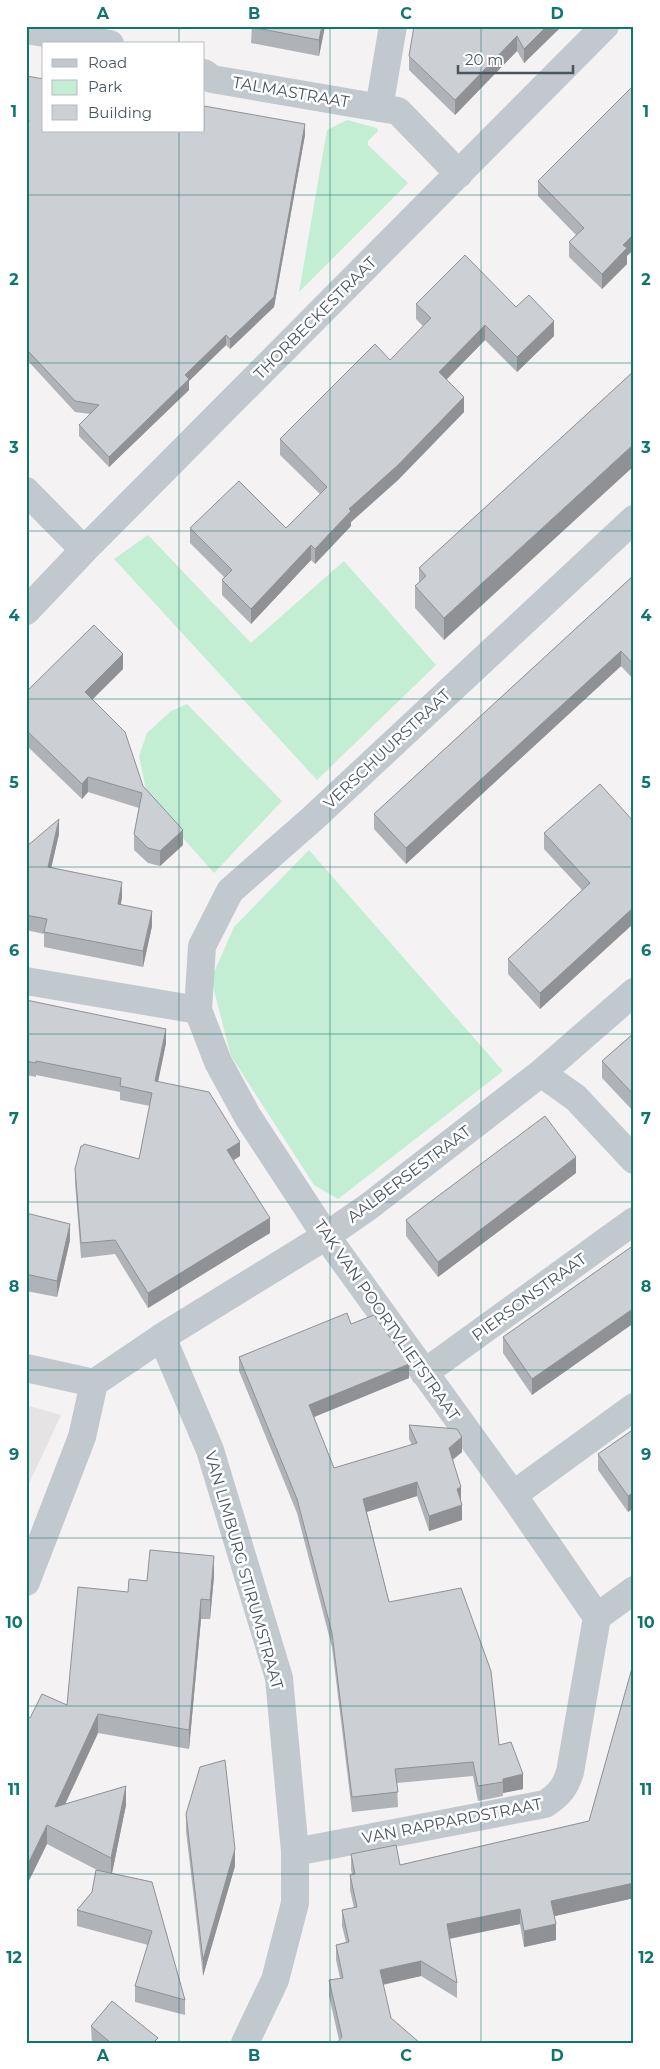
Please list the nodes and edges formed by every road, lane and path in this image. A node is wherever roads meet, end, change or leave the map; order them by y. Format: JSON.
{"nodes":[{"id":1,"x":393,"y":26,"type":"edge"},
{"id":2,"x":605,"y":26,"type":"edge"},
{"id":3,"x":26,"y":30,"type":"edge"},
{"id":4,"x":98,"y":42,"type":"edge"},
{"id":5,"x":205,"y":74,"type":"edge"},
{"id":6,"x":379,"y":108,"type":"junction"},
{"id":7,"x":460,"y":174,"type":"junction"},
{"id":8,"x":26,"y":491,"type":"edge"},
{"id":9,"x":634,"y":519,"type":"edge"},
{"id":10,"x":84,"y":550,"type":"junction"},
{"id":11,"x":26,"y":611,"type":"edge"},
{"id":12,"x":26,"y":981,"type":"edge"},
{"id":13,"x":634,"y":992,"type":"edge"},
{"id":14,"x":198,"y":1010,"type":"junction"},
{"id":15,"x":541,"y":1073,"type":"junction"},
{"id":16,"x":634,"y":1160,"type":"edge"},
{"id":17,"x":634,"y":1221,"type":"edge"},
{"id":18,"x":326,"y":1236,"type":"junction"},
{"id":19,"x":162,"y":1337,"type":"junction"},
{"id":20,"x":26,"y":1368,"type":"edge"},
{"id":21,"x":424,"y":1373,"type":"junction"},
{"id":22,"x":94,"y":1384,"type":"junction"},
{"id":23,"x":634,"y":1408,"type":"edge"},
{"id":24,"x":514,"y":1495,"type":"junction"},
{"id":25,"x":26,"y":1582,"type":"edge"},
{"id":26,"x":634,"y":1590,"type":"edge"},
{"id":27,"x":597,"y":1617,"type":"junction"},
{"id":28,"x":295,"y":1852,"type":"junction"},
{"id":29,"x":245,"y":2043,"type":"edge"}],
"edges":[{"from":1,"to":6,"type":"street"},
{"from":2,"to":7,"type":"street","name":"THORBECKESTRAAT"},
{"from":3,"to":4,"type":"street"},
{"from":5,"to":6,"type":"street","name":"TALMASTRAAT"},
{"from":6,"to":7,"type":"street","name":"TALMASTRAAT"},
{"from":7,"to":10,"type":"street","name":"THORBECKESTRAAT"},
{"from":8,"to":10,"type":"street"},
{"from":9,"to":14,"type":"street","name":"VERSCHUURSTRAAT"},
{"from":10,"to":11,"type":"street","name":"THORBECKESTRAAT"},
{"from":12,"to":14,"type":"street"},
{"from":13,"to":15,"type":"street","name":"AALBERSESTRAAT"},
{"from":14,"to":18,"type":"street","name":"TAK VAN POORTVLIETSTRAAT"},
{"from":15,"to":16,"type":"street"},
{"from":15,"to":18,"type":"street","name":"AALBERSESTRAAT"},
{"from":17,"to":21,"type":"street","name":"PIERSONSTRAAT"},
{"from":18,"to":19,"type":"street","name":"AALBERSESTRAAT"},
{"from":18,"to":21,"type":"street","name":"TAK VAN POORTVLIETSTRAAT"},
{"from":19,"to":22,"type":"street","name":"AALBERSESTRAAT"},
{"from":19,"to":28,"type":"street","name":"VAN LIMBURG STIRUMSTRAAT"},
{"from":20,"to":22,"type":"street"},
{"from":21,"to":24,"type":"street","name":"TAK VAN POORTVLIETSTRAAT"},
{"from":22,"to":25,"type":"street"},
{"from":23,"to":24,"type":"street"},
{"from":24,"to":27,"type":"street","name":"TAK VAN POORTVLIETSTRAAT"},
{"from":26,"to":27,"type":"street"},
{"from":27,"to":28,"type":"street","name":"VAN RAPPARDSTRAAT"},
{"from":28,"to":29,"type":"street","name":"VAN LIMBURG STIRUMSTRAAT"}]}
